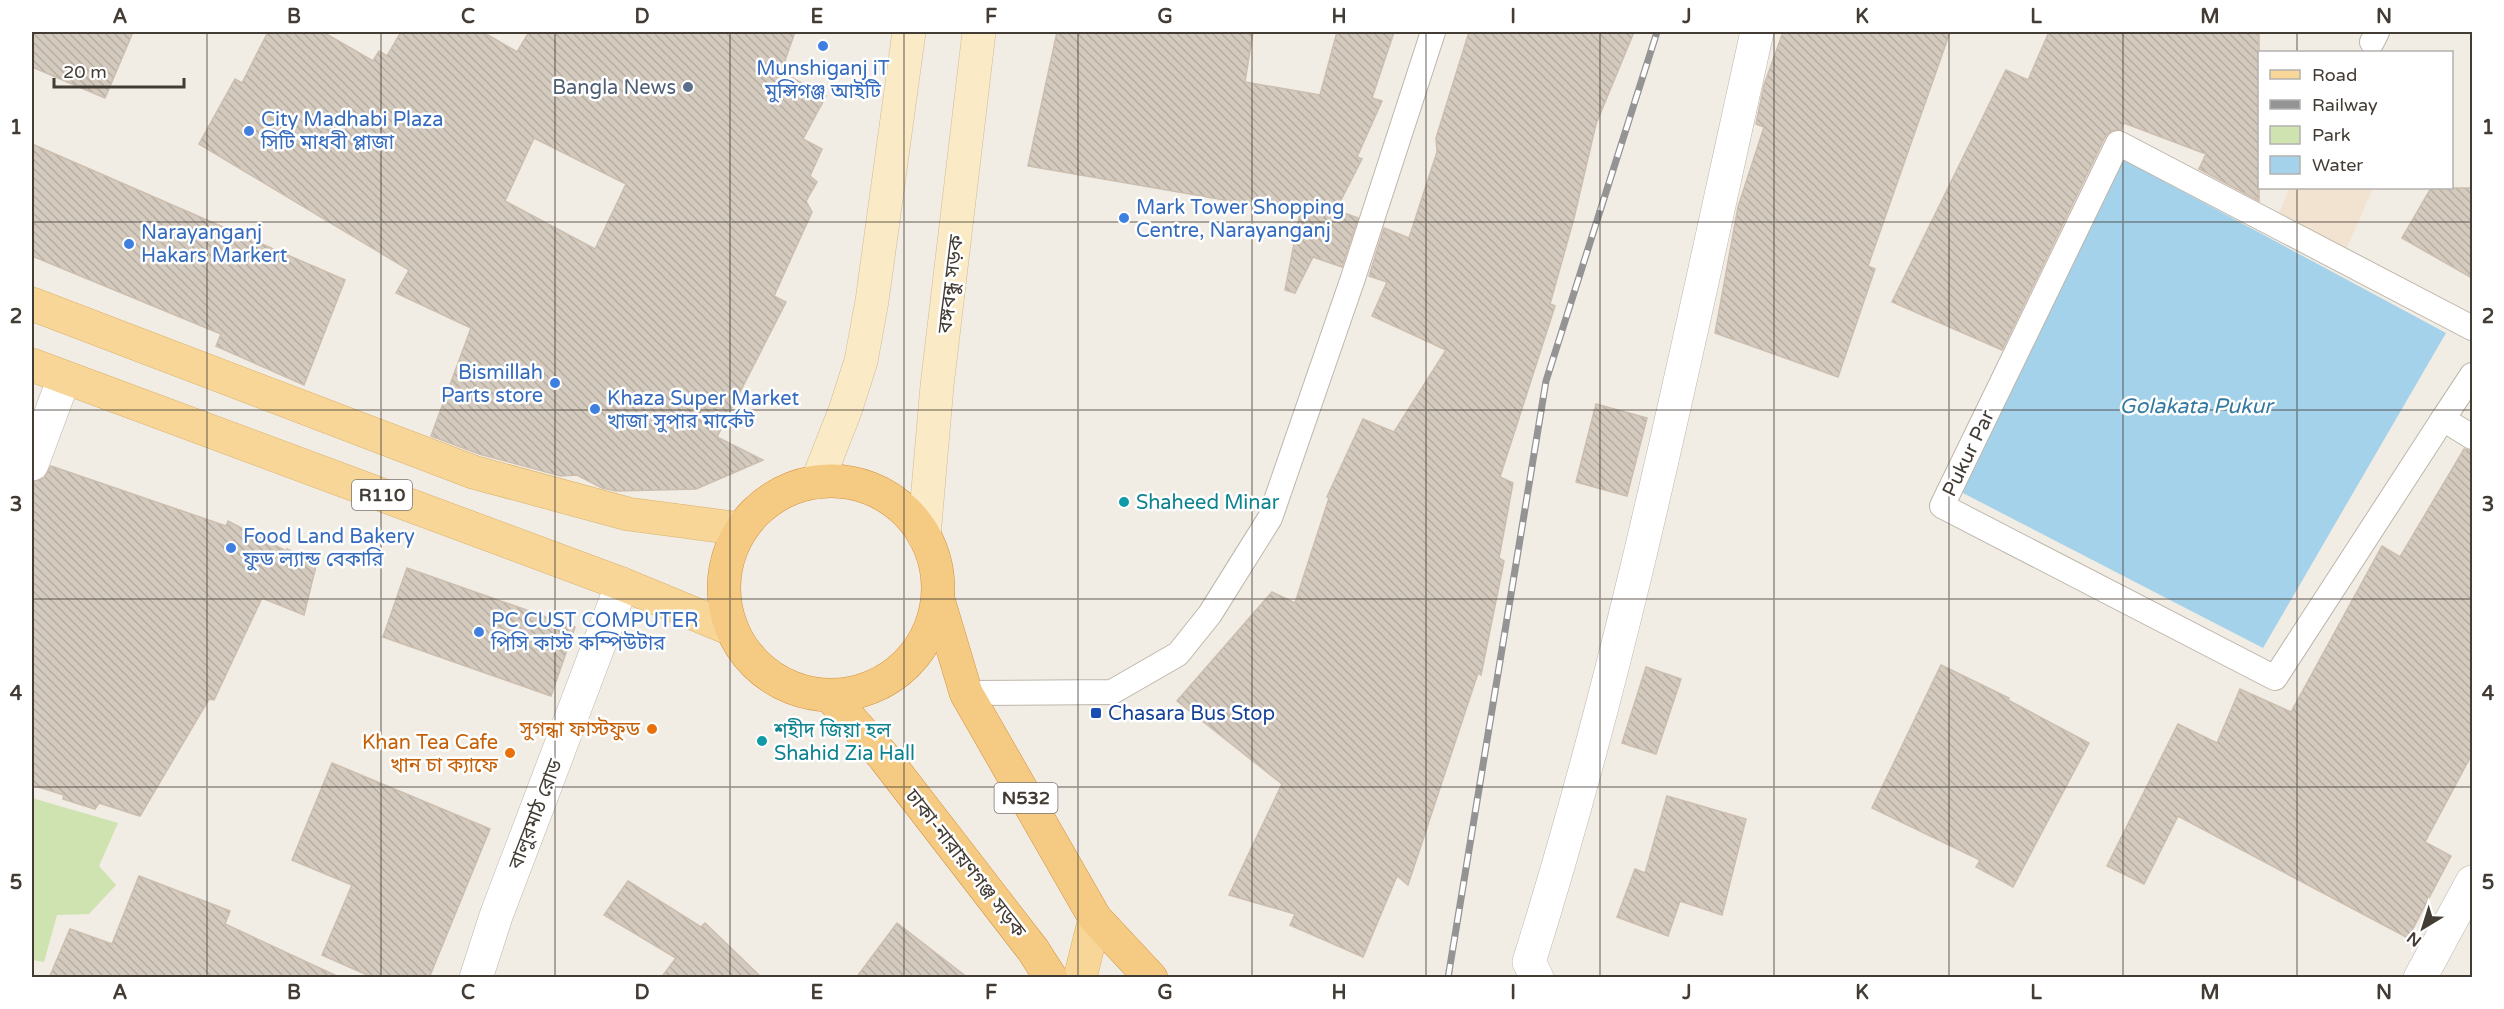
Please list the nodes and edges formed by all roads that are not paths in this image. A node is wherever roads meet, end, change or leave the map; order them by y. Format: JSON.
{"nodes":[{"id":1,"x":909,"y":32,"type":"edge"},
{"id":2,"x":979,"y":32,"type":"edge"},
{"id":3,"x":1433,"y":32,"type":"edge"},
{"id":4,"x":1757,"y":32,"type":"edge"},
{"id":5,"x":32,"y":304,"type":"edge"},
{"id":6,"x":2472,"y":328,"type":"edge"},
{"id":7,"x":32,"y":365,"type":"edge"},
{"id":8,"x":2472,"y":375,"type":"edge"},
{"id":9,"x":64,"y":378,"type":"junction"},
{"id":10,"x":2443,"y":419,"type":"junction"},
{"id":11,"x":2472,"y":437,"type":"edge"},
{"id":12,"x":32,"y":464,"type":"edge"},
{"id":13,"x":817,"y":482,"type":"junction"},
{"id":14,"x":741,"y":529,"type":"junction"},
{"id":15,"x":924,"y":536,"type":"junction"},
{"id":16,"x":622,"y":584,"type":"junction"},
{"id":17,"x":938,"y":597,"type":"junction"},
{"id":18,"x":731,"y":629,"type":"junction"},
{"id":19,"x":966,"y":693,"type":"junction"},
{"id":20,"x":830,"y":696,"type":"junction"},
{"id":21,"x":2472,"y":882,"type":"edge"},
{"id":22,"x":1095,"y":918,"type":"junction"},
{"id":23,"x":1032,"y":964,"type":"edge"},
{"id":24,"x":476,"y":978,"type":"edge"},
{"id":25,"x":1051,"y":978,"type":"edge"},
{"id":26,"x":1080,"y":978,"type":"edge"},
{"id":27,"x":1151,"y":978,"type":"edge"},
{"id":28,"x":1537,"y":978,"type":"edge"},
{"id":29,"x":2421,"y":978,"type":"edge"}],
"edges":[{"from":1,"to":13,"type":"main road"},
{"from":2,"to":15,"type":"main road","name":"বঙ্গবন্ধু সড়ক"},
{"from":3,"to":19,"type":"lane"},
{"from":4,"to":28,"type":"street"},
{"from":5,"to":14,"type":"main road","number":"R110"},
{"from":6,"to":10,"type":"lane","name":"Pukur Par"},
{"from":7,"to":9,"type":"main road","number":"R110"},
{"from":8,"to":10,"type":"lane","name":"Pukur Par"},
{"from":9,"to":12,"type":"street"},
{"from":9,"to":16,"type":"main road","number":"R110"},
{"from":10,"to":11,"type":"lane"},
{"from":13,"to":14,"type":"highway"},
{"from":13,"to":15,"type":"highway"},
{"from":14,"to":18,"type":"highway"},
{"from":15,"to":17,"type":"highway"},
{"from":16,"to":18,"type":"main road","number":"R110"},
{"from":16,"to":24,"type":"street","name":"বালুরমাঠ রোড"},
{"from":17,"to":19,"type":"highway","number":"N532"},
{"from":17,"to":20,"type":"highway"},
{"from":18,"to":20,"type":"highway"},
{"from":19,"to":22,"type":"highway","number":"N532"},
{"from":20,"to":23,"type":"highway","name":"ঢাকা-নারায়ণগঞ্জ সড়ক"},
{"from":21,"to":29,"type":"street"},
{"from":22,"to":26,"type":"main road"},
{"from":22,"to":27,"type":"highway","number":"N532"},
{"from":23,"to":25,"type":"highway","name":"ঢাকা-নারায়ণগঞ্জ সড়ক"}]}
